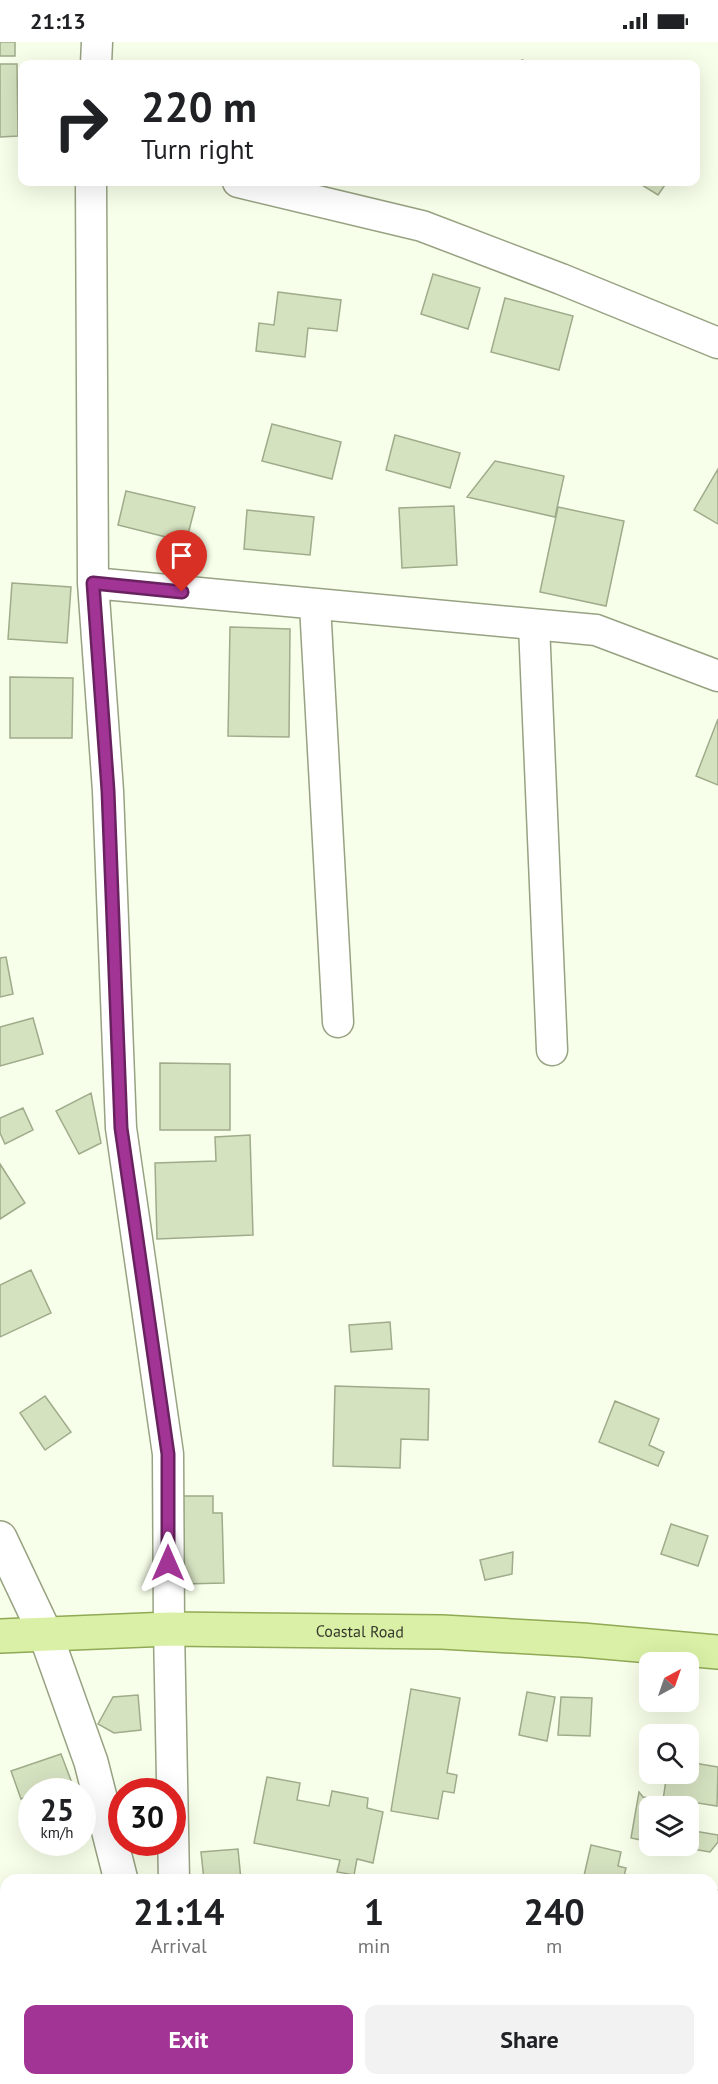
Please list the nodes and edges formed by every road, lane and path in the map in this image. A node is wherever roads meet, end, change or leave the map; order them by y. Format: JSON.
{"nodes":[{"id":1,"x":97,"y":42,"type":"edge"},
{"id":2,"x":96,"y":60,"type":"edge"},
{"id":3,"x":91,"y":186,"type":"edge"},
{"id":4,"x":255,"y":186,"type":"edge"},
{"id":5,"x":718,"y":343,"type":"edge"},
{"id":6,"x":93,"y":583,"type":"junction"},
{"id":7,"x":315,"y":605,"type":"junction"},
{"id":8,"x":534,"y":625,"type":"junction"},
{"id":9,"x":718,"y":676,"type":"edge"},
{"id":10,"x":338,"y":1022,"type":"dead end"},
{"id":11,"x":552,"y":1050,"type":"dead end"},
{"id":12,"x":0,"y":1538,"type":"edge"},
{"id":13,"x":169,"y":1629,"type":"junction"},
{"id":14,"x":45,"y":1633,"type":"junction"},
{"id":15,"x":0,"y":1636,"type":"edge"},
{"id":16,"x":718,"y":1652,"type":"edge"},
{"id":17,"x":119,"y":1874,"type":"edge"},
{"id":18,"x":174,"y":1874,"type":"edge"}],
"edges":[{"from":1,"to":2,"type":"street"},
{"from":3,"to":6,"type":"street"},
{"from":4,"to":5,"type":"street"},
{"from":6,"to":7,"type":"street"},
{"from":6,"to":13,"type":"street"},
{"from":7,"to":8,"type":"street"},
{"from":7,"to":10,"type":"street"},
{"from":8,"to":9,"type":"street"},
{"from":8,"to":11,"type":"street"},
{"from":12,"to":14,"type":"street"},
{"from":13,"to":14,"type":"main road","name":"Coastal Road"},
{"from":13,"to":16,"type":"main road","name":"Coastal Road"},
{"from":13,"to":18,"type":"street"},
{"from":14,"to":15,"type":"main road","name":"Coastal Road"},
{"from":14,"to":17,"type":"street"}]}
